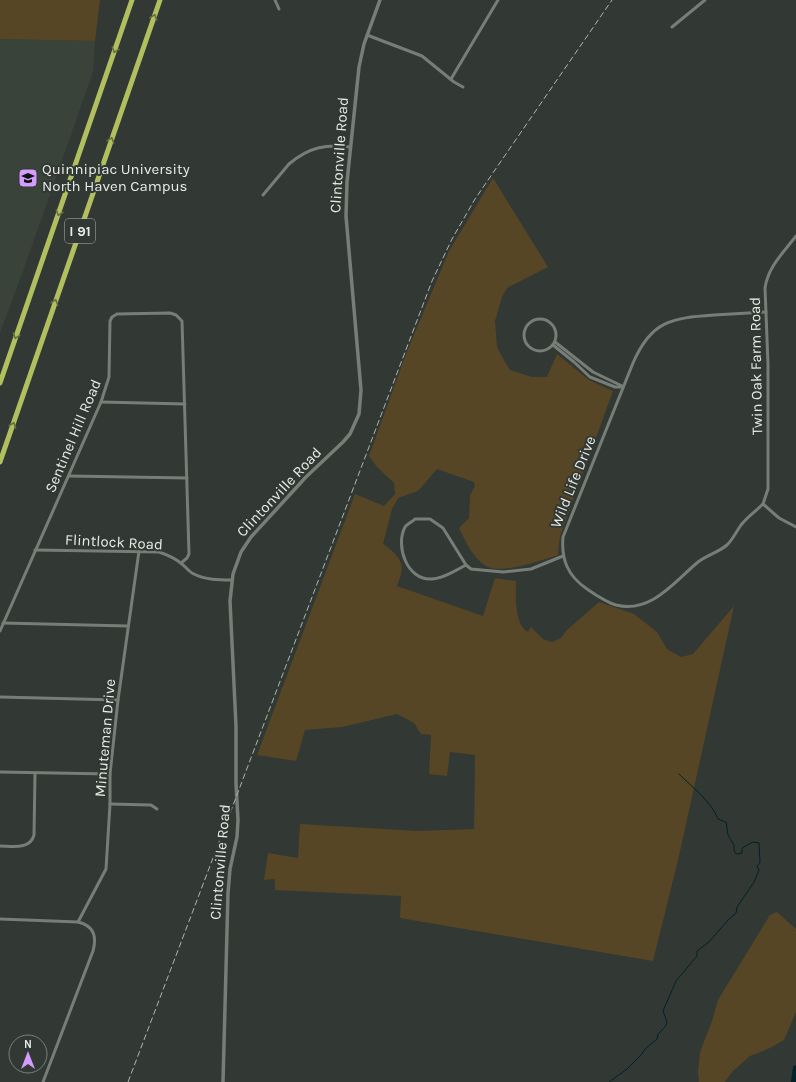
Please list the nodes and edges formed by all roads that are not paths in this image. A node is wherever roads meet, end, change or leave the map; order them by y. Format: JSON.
{"nodes":[{"id":1,"x":132,"y":0,"type":"edge"},
{"id":2,"x":160,"y":0,"type":"edge"},
{"id":3,"x":275,"y":0,"type":"edge"},
{"id":4,"x":380,"y":0,"type":"edge"},
{"id":5,"x":498,"y":0,"type":"edge"},
{"id":6,"x":705,"y":0,"type":"edge"},
{"id":7,"x":279,"y":9,"type":"dead end"},
{"id":8,"x":672,"y":27,"type":"dead end"},
{"id":9,"x":367,"y":36,"type":"junction"},
{"id":10,"x":451,"y":79,"type":"junction"},
{"id":11,"x":463,"y":88,"type":"dead end"},
{"id":12,"x":350,"y":147,"type":"junction"},
{"id":13,"x":263,"y":195,"type":"dead end"},
{"id":14,"x":796,"y":236,"type":"edge"},
{"id":15,"x":766,"y":312,"type":"junction"},
{"id":16,"x":554,"y":343,"type":"junction"},
{"id":17,"x":575,"y":357,"type":"junction"},
{"id":18,"x":572,"y":360,"type":"junction"},
{"id":19,"x":593,"y":372,"type":"junction"},
{"id":20,"x":590,"y":377,"type":"junction"},
{"id":21,"x":0,"y":383,"type":"edge"},
{"id":22,"x":623,"y":387,"type":"junction"},
{"id":23,"x":101,"y":402,"type":"junction"},
{"id":24,"x":185,"y":404,"type":"junction"},
{"id":25,"x":0,"y":462,"type":"edge"},
{"id":26,"x":69,"y":476,"type":"junction"},
{"id":27,"x":187,"y":478,"type":"junction"},
{"id":28,"x":763,"y":504,"type":"junction"},
{"id":29,"x":796,"y":527,"type":"edge"},
{"id":30,"x":35,"y":550,"type":"junction"},
{"id":31,"x":139,"y":551,"type":"junction"},
{"id":32,"x":563,"y":556,"type":"junction"},
{"id":33,"x":181,"y":563,"type":"junction"},
{"id":34,"x":466,"y":565,"type":"junction"},
{"id":35,"x":231,"y":580,"type":"junction"},
{"id":36,"x":3,"y":623,"type":"junction"},
{"id":37,"x":128,"y":626,"type":"junction"},
{"id":38,"x":0,"y":631,"type":"edge"},
{"id":39,"x":0,"y":697,"type":"edge"},
{"id":40,"x":118,"y":700,"type":"junction"},
{"id":41,"x":0,"y":772,"type":"edge"},
{"id":42,"x":35,"y":773,"type":"junction"},
{"id":43,"x":110,"y":774,"type":"junction"},
{"id":44,"x":110,"y":804,"type":"junction"},
{"id":45,"x":157,"y":809,"type":"dead end"},
{"id":46,"x":0,"y":846,"type":"edge"},
{"id":47,"x":0,"y":919,"type":"edge"},
{"id":48,"x":78,"y":922,"type":"junction"},
{"id":49,"x":43,"y":1082,"type":"edge"},
{"id":50,"x":223,"y":1082,"type":"edge"}],
"edges":[{"from":1,"to":21,"type":"highway","number":"I 91","one_way":true},
{"from":25,"to":2,"type":"highway","number":"I 91","one_way":true},
{"from":3,"to":7,"type":"street"},
{"from":4,"to":9,"type":"street","name":"Clintonville Road"},
{"from":5,"to":10,"type":"street"},
{"from":6,"to":8,"type":"street"},
{"from":9,"to":10,"type":"street"},
{"from":9,"to":12,"type":"street","name":"Clintonville Road"},
{"from":10,"to":11,"type":"street"},
{"from":12,"to":13,"type":"street"},
{"from":12,"to":35,"type":"street","name":"Clintonville Road"},
{"from":14,"to":15,"type":"street","name":"Twin Oak Farm Road"},
{"from":15,"to":22,"type":"street","name":"Wild Life Drive"},
{"from":15,"to":28,"type":"street","name":"Twin Oak Farm Road"},
{"from":16,"to":16,"type":"street"},
{"from":16,"to":17,"type":"street"},
{"from":16,"to":18,"type":"street"},
{"from":17,"to":18,"type":"street"},
{"from":17,"to":19,"type":"street"},
{"from":18,"to":20,"type":"street"},
{"from":19,"to":20,"type":"street"},
{"from":19,"to":22,"type":"street"},
{"from":20,"to":22,"type":"street"},
{"from":22,"to":32,"type":"street","name":"Wild Life Drive"},
{"from":23,"to":24,"type":"street"},
{"from":23,"to":24,"type":"street","name":"Sentinel Hill Road"},
{"from":23,"to":26,"type":"street","name":"Sentinel Hill Road"},
{"from":24,"to":27,"type":"street","name":"Sentinel Hill Road"},
{"from":26,"to":27,"type":"street"},
{"from":26,"to":30,"type":"street","name":"Sentinel Hill Road"},
{"from":27,"to":33,"type":"street","name":"Sentinel Hill Road"},
{"from":28,"to":29,"type":"street"},
{"from":28,"to":32,"type":"street","name":"Wild Life Drive"},
{"from":30,"to":31,"type":"street","name":"Flintlock Road"},
{"from":30,"to":36,"type":"street","name":"Sentinel Hill Road"},
{"from":31,"to":33,"type":"street","name":"Flintlock Road"},
{"from":31,"to":37,"type":"street","name":"Minuteman Drive"},
{"from":32,"to":34,"type":"street"},
{"from":33,"to":35,"type":"street","name":"Flintlock Road"},
{"from":34,"to":34,"type":"street"},
{"from":35,"to":50,"type":"street","name":"Clintonville Road"},
{"from":36,"to":37,"type":"street"},
{"from":36,"to":38,"type":"street","name":"Sentinel Hill Road"},
{"from":37,"to":40,"type":"street","name":"Minuteman Drive"},
{"from":39,"to":40,"type":"street"},
{"from":40,"to":43,"type":"street","name":"Minuteman Drive"},
{"from":41,"to":42,"type":"street"},
{"from":42,"to":43,"type":"street"},
{"from":42,"to":46,"type":"street"},
{"from":43,"to":44,"type":"street","name":"Minuteman Drive"},
{"from":44,"to":45,"type":"street"},
{"from":44,"to":48,"type":"street","name":"Minuteman Drive"},
{"from":47,"to":48,"type":"street"},
{"from":48,"to":49,"type":"street"}]}
